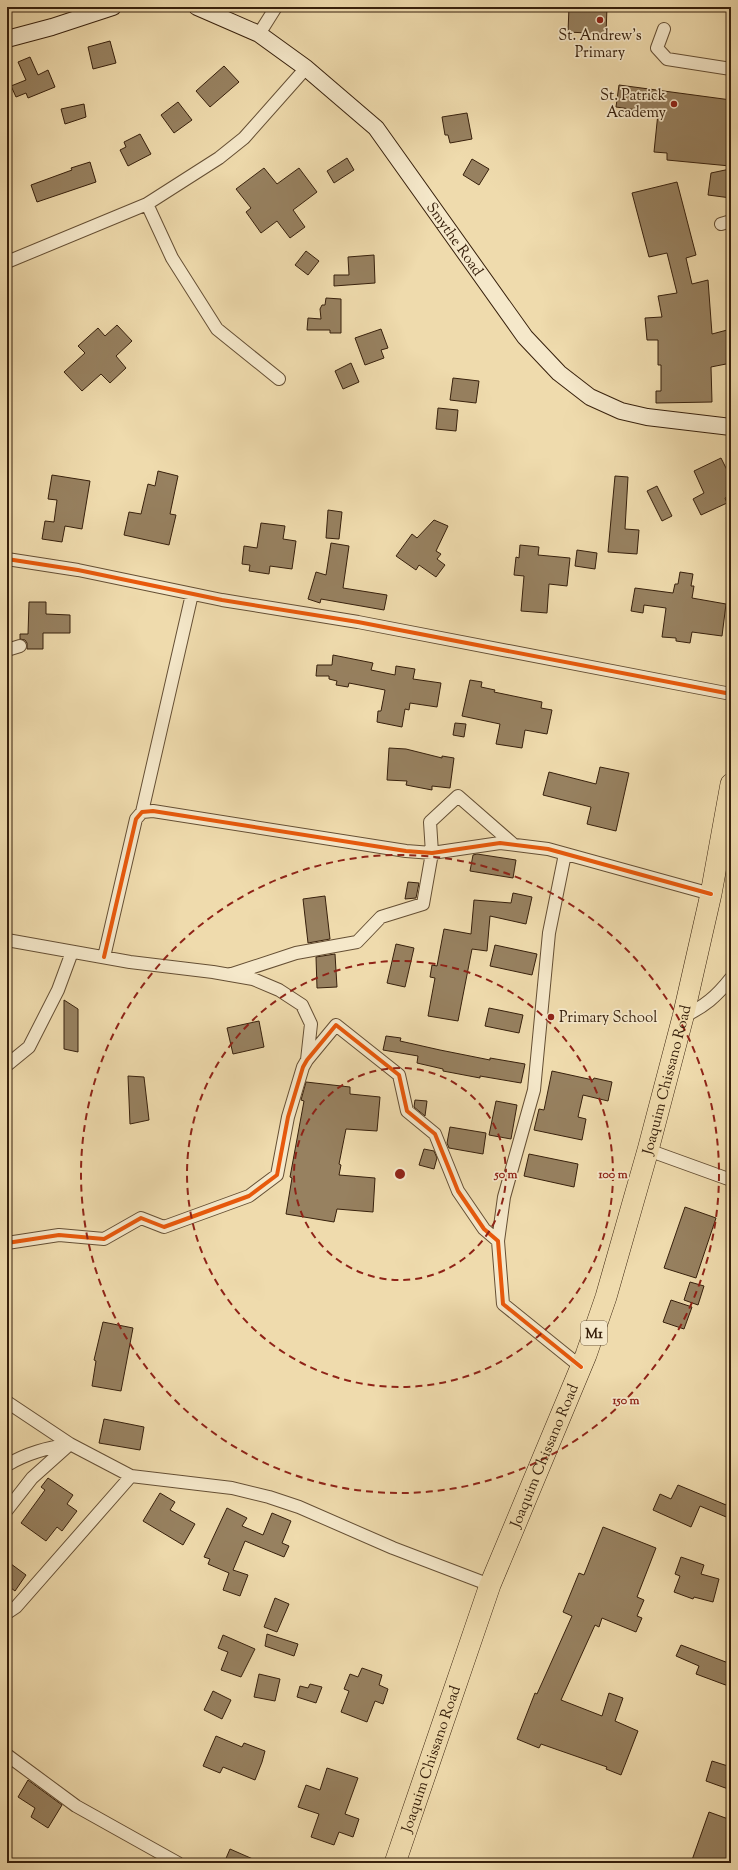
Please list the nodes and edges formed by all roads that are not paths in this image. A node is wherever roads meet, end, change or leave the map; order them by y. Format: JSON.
{"nodes":[{"id":1,"x":113,"y":7,"type":"edge"},
{"id":2,"x":197,"y":7,"type":"edge"},
{"id":3,"x":276,"y":7,"type":"edge"},
{"id":4,"x":664,"y":28,"type":"dead end"},
{"id":5,"x":259,"y":34,"type":"junction"},
{"id":6,"x":7,"y":39,"type":"edge"},
{"id":7,"x":306,"y":68,"type":"junction"},
{"id":8,"x":731,"y":69,"type":"edge"},
{"id":9,"x":147,"y":204,"type":"junction"},
{"id":10,"x":7,"y":262,"type":"edge"},
{"id":11,"x":279,"y":379,"type":"dead end"},
{"id":12,"x":731,"y":427,"type":"edge"},
{"id":13,"x":7,"y":560,"type":"edge"},
{"id":14,"x":192,"y":594,"type":"junction"},
{"id":15,"x":20,"y":646,"type":"dead end"},
{"id":16,"x":7,"y":650,"type":"edge"},
{"id":17,"x":731,"y":694,"type":"edge"},
{"id":18,"x":731,"y":784,"type":"edge"},
{"id":19,"x":142,"y":812,"type":"junction"},
{"id":20,"x":513,"y":844,"type":"junction"},
{"id":21,"x":432,"y":853,"type":"junction"},
{"id":22,"x":565,"y":854,"type":"junction"},
{"id":23,"x":711,"y":894,"type":"junction"},
{"id":24,"x":7,"y":940,"type":"edge"},
{"id":25,"x":72,"y":952,"type":"junction"},
{"id":26,"x":104,"y":958,"type":"junction"},
{"id":27,"x":229,"y":975,"type":"junction"},
{"id":28,"x":731,"y":978,"type":"edge"},
{"id":29,"x":682,"y":1017,"type":"junction"},
{"id":30,"x":307,"y":1060,"type":"junction"},
{"id":31,"x":7,"y":1065,"type":"edge"},
{"id":32,"x":648,"y":1150,"type":"junction"},
{"id":33,"x":731,"y":1180,"type":"edge"},
{"id":34,"x":498,"y":1241,"type":"junction"},
{"id":35,"x":7,"y":1243,"type":"edge"},
{"id":36,"x":581,"y":1367,"type":"junction"},
{"id":37,"x":7,"y":1402,"type":"edge"},
{"id":38,"x":70,"y":1444,"type":"junction"},
{"id":39,"x":7,"y":1465,"type":"edge"},
{"id":40,"x":131,"y":1476,"type":"junction"},
{"id":41,"x":7,"y":1510,"type":"edge"},
{"id":42,"x":490,"y":1585,"type":"junction"},
{"id":43,"x":7,"y":1613,"type":"edge"},
{"id":44,"x":7,"y":1755,"type":"edge"},
{"id":45,"x":178,"y":1863,"type":"edge"},
{"id":46,"x":396,"y":1863,"type":"edge"}],
"edges":[{"from":1,"to":6,"type":"street"},
{"from":2,"to":5,"type":"street","name":"Smythe Road"},
{"from":3,"to":5,"type":"street"},
{"from":4,"to":8,"type":"street"},
{"from":5,"to":7,"type":"street","name":"Smythe Road"},
{"from":7,"to":9,"type":"street"},
{"from":7,"to":12,"type":"street","name":"Smythe Road"},
{"from":9,"to":10,"type":"street"},
{"from":9,"to":11,"type":"street"},
{"from":13,"to":14,"type":"street"},
{"from":14,"to":17,"type":"street"},
{"from":14,"to":19,"type":"street"},
{"from":15,"to":16,"type":"street"},
{"from":18,"to":23,"type":"highway","name":"Joaquim Chissano Road","number":"M1"},
{"from":19,"to":21,"type":"street"},
{"from":19,"to":26,"type":"street"},
{"from":20,"to":21,"type":"street"},
{"from":20,"to":21,"type":"street"},
{"from":20,"to":22,"type":"street"},
{"from":21,"to":27,"type":"street"},
{"from":22,"to":23,"type":"street"},
{"from":22,"to":34,"type":"street"},
{"from":23,"to":29,"type":"highway","name":"Joaquim Chissano Road","number":"M1"},
{"from":24,"to":25,"type":"street"},
{"from":25,"to":26,"type":"street"},
{"from":25,"to":31,"type":"street"},
{"from":26,"to":27,"type":"street"},
{"from":27,"to":30,"type":"street"},
{"from":28,"to":29,"type":"street"},
{"from":29,"to":32,"type":"highway","name":"Joaquim Chissano Road","number":"M1"},
{"from":30,"to":34,"type":"street"},
{"from":30,"to":35,"type":"street"},
{"from":32,"to":33,"type":"street"},
{"from":32,"to":36,"type":"highway","name":"Joaquim Chissano Road","number":"M1"},
{"from":34,"to":36,"type":"street"},
{"from":36,"to":42,"type":"highway","name":"Joaquim Chissano Road","number":"M1"},
{"from":37,"to":38,"type":"street"},
{"from":38,"to":39,"type":"street"},
{"from":38,"to":40,"type":"street"},
{"from":38,"to":41,"type":"street"},
{"from":40,"to":42,"type":"street"},
{"from":40,"to":43,"type":"street"},
{"from":42,"to":46,"type":"highway","name":"Joaquim Chissano Road","number":"M1"},
{"from":44,"to":45,"type":"street"}]}
